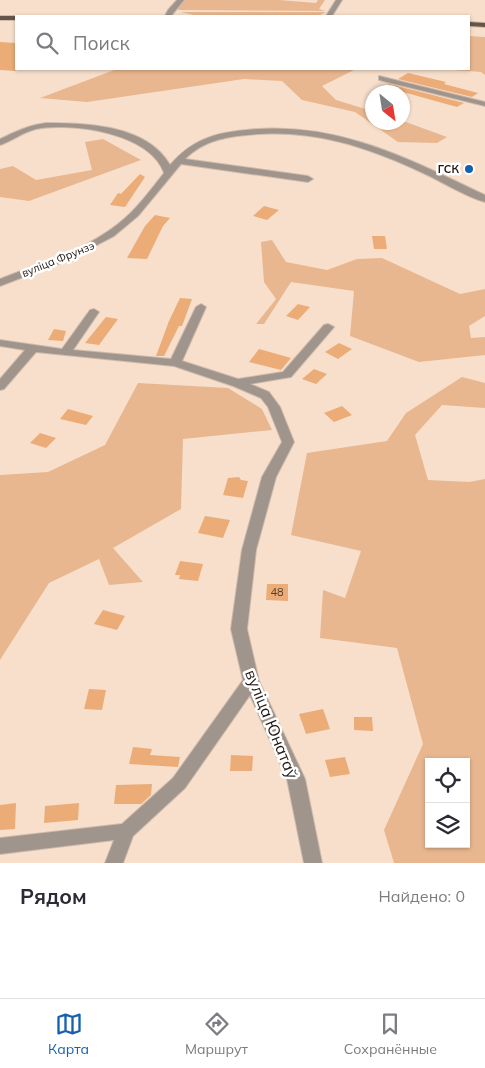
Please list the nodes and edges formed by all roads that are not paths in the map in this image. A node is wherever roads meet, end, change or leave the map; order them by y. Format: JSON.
{"nodes":[{"id":1,"x":181,"y":0,"type":"edge"},
{"id":2,"x":338,"y":0,"type":"edge"},
{"id":3,"x":168,"y":15,"type":"edge"},
{"id":4,"x":330,"y":15,"type":"edge"},
{"id":5,"x":0,"y":18,"type":"edge"},
{"id":6,"x":15,"y":18,"type":"edge"},
{"id":7,"x":470,"y":24,"type":"edge"},
{"id":8,"x":485,"y":25,"type":"edge"},
{"id":9,"x":382,"y":78,"type":"dead end"},
{"id":10,"x":485,"y":104,"type":"edge"},
{"id":11,"x":0,"y":142,"type":"edge"},
{"id":12,"x":178,"y":161,"type":"junction"},
{"id":13,"x":169,"y":173,"type":"junction"},
{"id":14,"x":308,"y":179,"type":"dead end"},
{"id":15,"x":485,"y":199,"type":"edge"},
{"id":16,"x":0,"y":283,"type":"edge"},
{"id":17,"x":201,"y":307,"type":"dead end"},
{"id":18,"x":94,"y":312,"type":"dead end"},
{"id":19,"x":328,"y":327,"type":"dead end"},
{"id":20,"x":0,"y":343,"type":"edge"},
{"id":21,"x":32,"y":349,"type":"junction"},
{"id":22,"x":65,"y":353,"type":"junction"},
{"id":23,"x":175,"y":363,"type":"junction"},
{"id":24,"x":237,"y":383,"type":"junction"},
{"id":25,"x":0,"y":386,"type":"edge"},
{"id":26,"x":251,"y":681,"type":"junction"},
{"id":27,"x":126,"y":831,"type":"junction"},
{"id":28,"x":0,"y":846,"type":"edge"},
{"id":29,"x":114,"y":863,"type":"edge"},
{"id":30,"x":313,"y":863,"type":"edge"}],
"edges":[{"from":1,"to":3,"type":"street"},
{"from":2,"to":4,"type":"street"},
{"from":5,"to":6,"type":"main road"},
{"from":7,"to":8,"type":"main road"},
{"from":9,"to":10,"type":"street"},
{"from":11,"to":13,"type":"street"},
{"from":12,"to":13,"type":"street","name":"вуліца Фрунзэ"},
{"from":12,"to":14,"type":"street"},
{"from":12,"to":15,"type":"street","name":"вуліца Фрунзэ"},
{"from":13,"to":16,"type":"street","name":"вуліца Фрунзэ"},
{"from":17,"to":23,"type":"street"},
{"from":18,"to":22,"type":"street"},
{"from":19,"to":24,"type":"street"},
{"from":20,"to":21,"type":"street"},
{"from":21,"to":22,"type":"street"},
{"from":21,"to":25,"type":"street"},
{"from":22,"to":23,"type":"street"},
{"from":23,"to":24,"type":"street"},
{"from":24,"to":26,"type":"street","name":"вуліца Юнатаў"},
{"from":26,"to":27,"type":"street"},
{"from":26,"to":30,"type":"street","name":"вуліца Юнатаў"},
{"from":27,"to":28,"type":"street"},
{"from":27,"to":29,"type":"street"}]}
